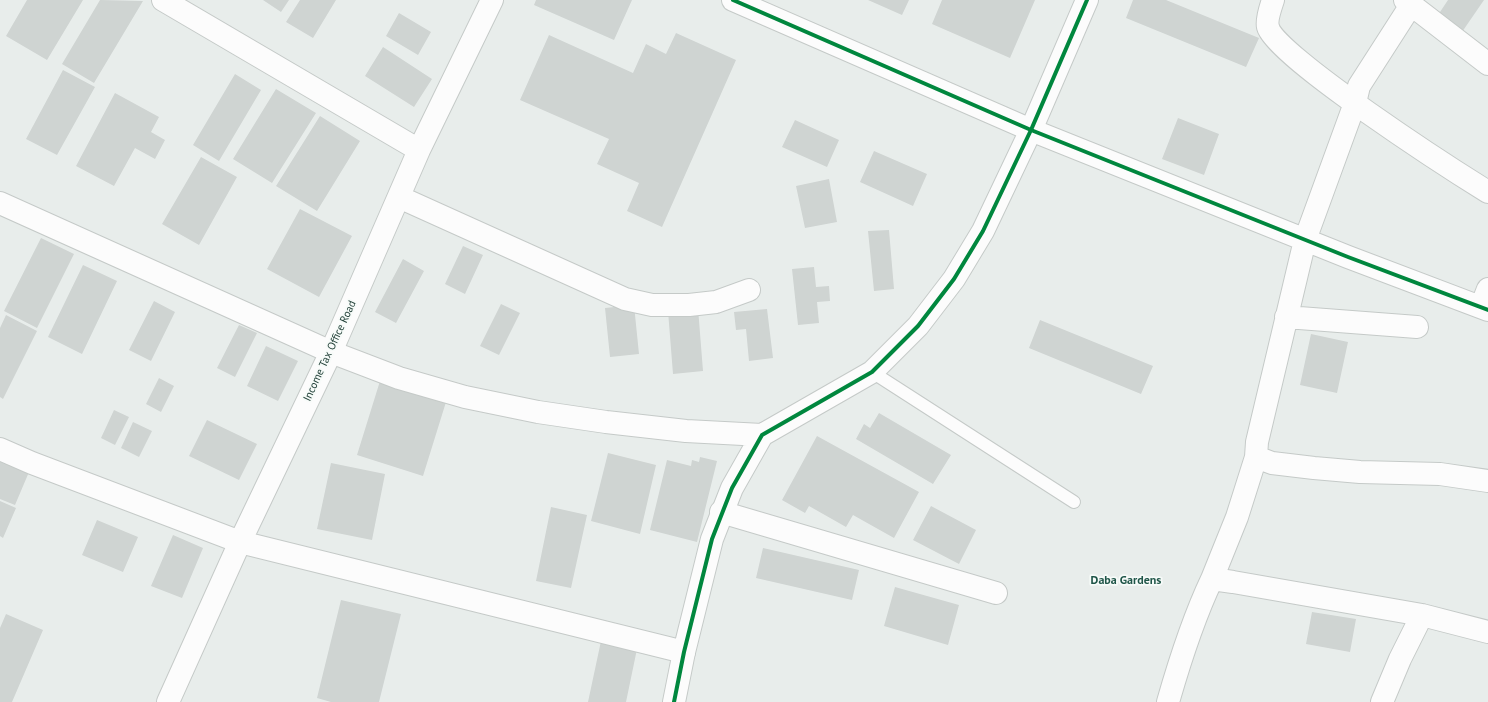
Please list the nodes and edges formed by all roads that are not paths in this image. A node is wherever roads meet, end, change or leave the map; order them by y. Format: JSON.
{"nodes":[{"id":1,"x":163,"y":0,"type":"edge"},
{"id":2,"x":492,"y":0,"type":"edge"},
{"id":3,"x":733,"y":0,"type":"edge"},
{"id":4,"x":1087,"y":0,"type":"edge"},
{"id":5,"x":1273,"y":0,"type":"edge"},
{"id":6,"x":1417,"y":4,"type":"edge"},
{"id":7,"x":1488,"y":64,"type":"edge"},
{"id":8,"x":1355,"y":103,"type":"junction"},
{"id":9,"x":1031,"y":130,"type":"junction"},
{"id":10,"x":419,"y":150,"type":"junction"},
{"id":11,"x":1488,"y":192,"type":"edge"},
{"id":12,"x":399,"y":197,"type":"junction"},
{"id":13,"x":0,"y":204,"type":"edge"},
{"id":14,"x":1305,"y":240,"type":"junction"},
{"id":15,"x":749,"y":290,"type":"dead end"},
{"id":16,"x":1486,"y":302,"type":"edge"},
{"id":17,"x":1286,"y":317,"type":"junction"},
{"id":18,"x":1417,"y":327,"type":"dead end"},
{"id":19,"x":331,"y":352,"type":"junction"},
{"id":20,"x":872,"y":372,"type":"junction"},
{"id":21,"x":762,"y":435,"type":"junction"},
{"id":22,"x":0,"y":448,"type":"edge"},
{"id":23,"x":1256,"y":457,"type":"junction"},
{"id":24,"x":1488,"y":480,"type":"edge"},
{"id":25,"x":1074,"y":502,"type":"dead end"},
{"id":26,"x":722,"y":512,"type":"junction"},
{"id":27,"x":240,"y":542,"type":"junction"},
{"id":28,"x":1212,"y":579,"type":"junction"},
{"id":29,"x":996,"y":593,"type":"dead end"},
{"id":30,"x":1422,"y":615,"type":"junction"},
{"id":31,"x":1488,"y":632,"type":"edge"},
{"id":32,"x":684,"y":652,"type":"junction"},
{"id":33,"x":168,"y":702,"type":"edge"},
{"id":34,"x":674,"y":702,"type":"edge"},
{"id":35,"x":1168,"y":702,"type":"edge"},
{"id":36,"x":1382,"y":702,"type":"edge"}],
"edges":[{"from":1,"to":10,"type":"street"},
{"from":2,"to":10,"type":"street","name":"Income Tax Office Road"},
{"from":3,"to":9,"type":"street"},
{"from":4,"to":9,"type":"street"},
{"from":5,"to":8,"type":"street"},
{"from":6,"to":7,"type":"street"},
{"from":6,"to":8,"type":"street"},
{"from":8,"to":11,"type":"street"},
{"from":8,"to":14,"type":"street"},
{"from":9,"to":14,"type":"street"},
{"from":9,"to":20,"type":"street"},
{"from":10,"to":12,"type":"street","name":"Income Tax Office Road"},
{"from":12,"to":15,"type":"street"},
{"from":12,"to":19,"type":"street","name":"Income Tax Office Road"},
{"from":13,"to":19,"type":"street"},
{"from":14,"to":16,"type":"street"},
{"from":14,"to":17,"type":"street"},
{"from":17,"to":18,"type":"street"},
{"from":17,"to":23,"type":"street"},
{"from":19,"to":21,"type":"street"},
{"from":19,"to":27,"type":"street","name":"Income Tax Office Road"},
{"from":20,"to":21,"type":"street"},
{"from":20,"to":25,"type":"lane"},
{"from":21,"to":26,"type":"street"},
{"from":22,"to":27,"type":"street"},
{"from":23,"to":24,"type":"street"},
{"from":23,"to":28,"type":"street"},
{"from":26,"to":29,"type":"street"},
{"from":26,"to":32,"type":"street"},
{"from":27,"to":32,"type":"street"},
{"from":27,"to":33,"type":"street","name":"Income Tax Office Road"},
{"from":28,"to":30,"type":"street"},
{"from":28,"to":35,"type":"street"},
{"from":30,"to":31,"type":"street"},
{"from":30,"to":36,"type":"street"},
{"from":32,"to":34,"type":"street"}]}
